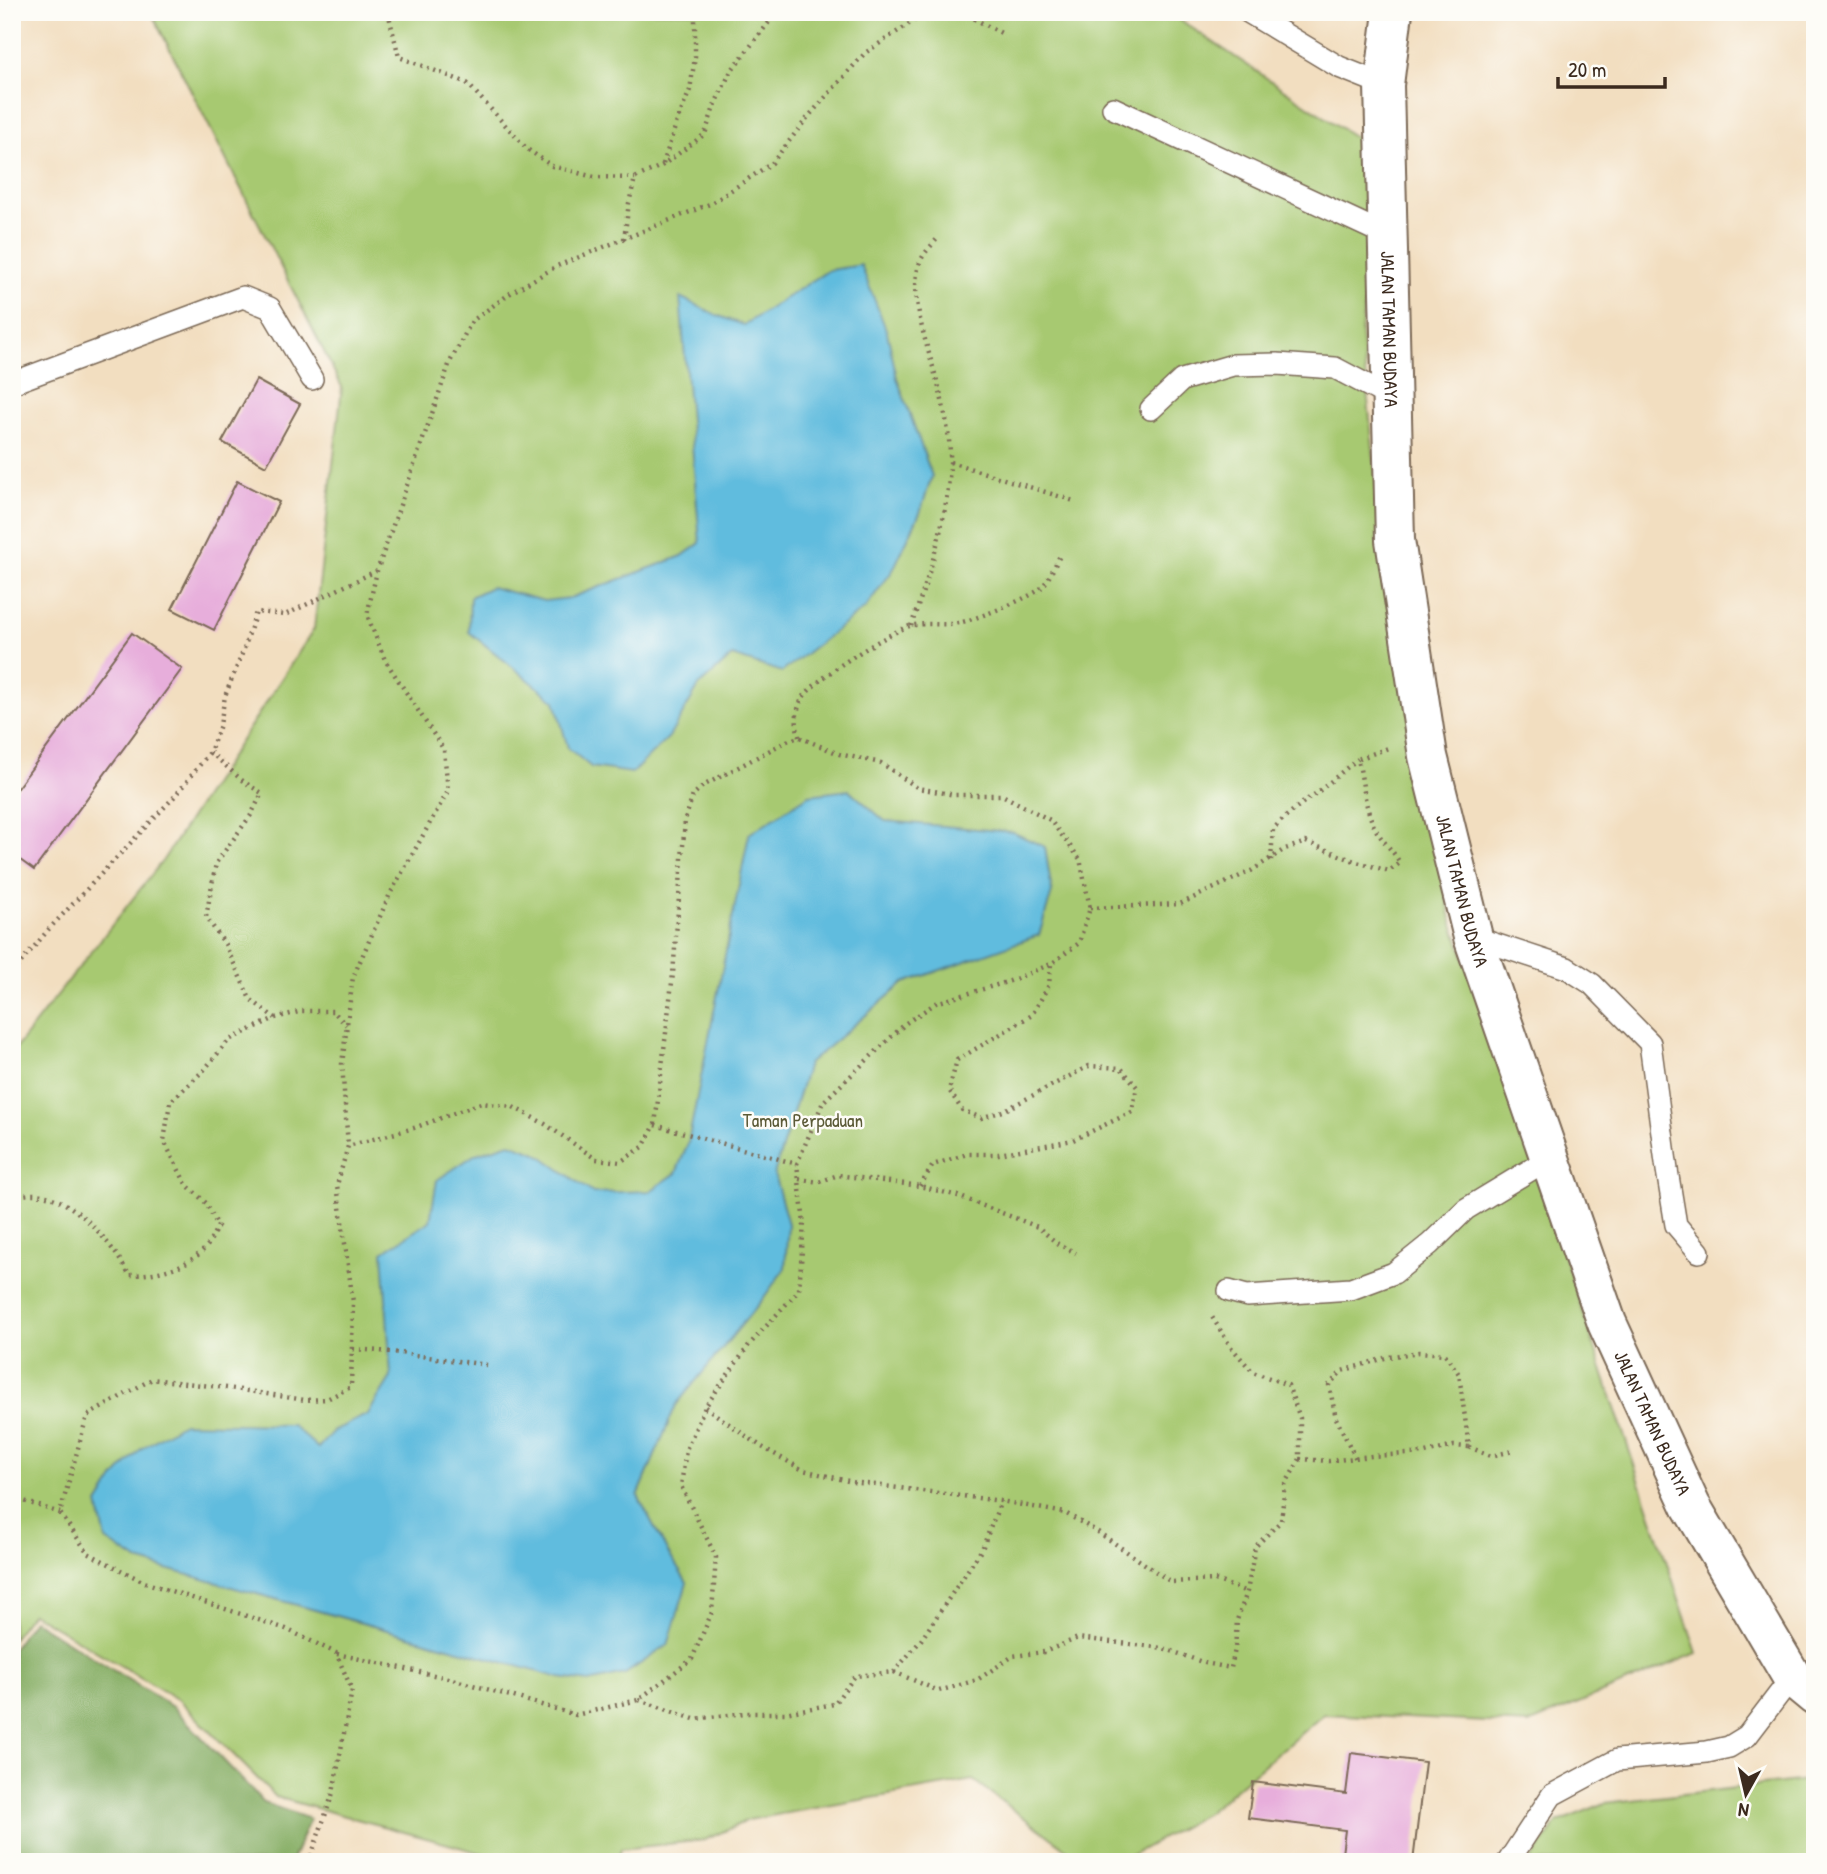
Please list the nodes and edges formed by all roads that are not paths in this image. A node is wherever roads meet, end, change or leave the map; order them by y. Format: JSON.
{"nodes":[{"id":1,"x":1248,"y":12,"type":"edge"},
{"id":2,"x":1393,"y":12,"type":"edge"},
{"id":3,"x":1384,"y":86,"type":"junction"},
{"id":4,"x":1112,"y":108,"type":"dead end"},
{"id":5,"x":1386,"y":235,"type":"junction"},
{"id":6,"x":312,"y":379,"type":"dead end"},
{"id":7,"x":12,"y":383,"type":"edge"},
{"id":8,"x":1390,"y":397,"type":"junction"},
{"id":9,"x":1151,"y":410,"type":"dead end"},
{"id":10,"x":1473,"y":937,"type":"junction"},
{"id":11,"x":1550,"y":1158,"type":"junction"},
{"id":12,"x":1699,"y":1252,"type":"dead end"},
{"id":13,"x":1229,"y":1291,"type":"dead end"},
{"id":14,"x":1804,"y":1686,"type":"edge"},
{"id":15,"x":1508,"y":1862,"type":"edge"}],
"edges":[{"from":1,"to":3,"type":"lane"},
{"from":2,"to":3,"type":"main road","name":"JALAN TAMAN BUDAYA"},
{"from":3,"to":5,"type":"main road","name":"JALAN TAMAN BUDAYA"},
{"from":4,"to":5,"type":"lane"},
{"from":5,"to":8,"type":"main road","name":"JALAN TAMAN BUDAYA"},
{"from":6,"to":7,"type":"lane"},
{"from":8,"to":9,"type":"lane"},
{"from":8,"to":10,"type":"main road","name":"JALAN TAMAN BUDAYA"},
{"from":10,"to":11,"type":"main road","name":"JALAN TAMAN BUDAYA"},
{"from":10,"to":12,"type":"lane"},
{"from":11,"to":13,"type":"lane"},
{"from":11,"to":14,"type":"main road","name":"JALAN TAMAN BUDAYA"},
{"from":14,"to":15,"type":"lane"}]}
